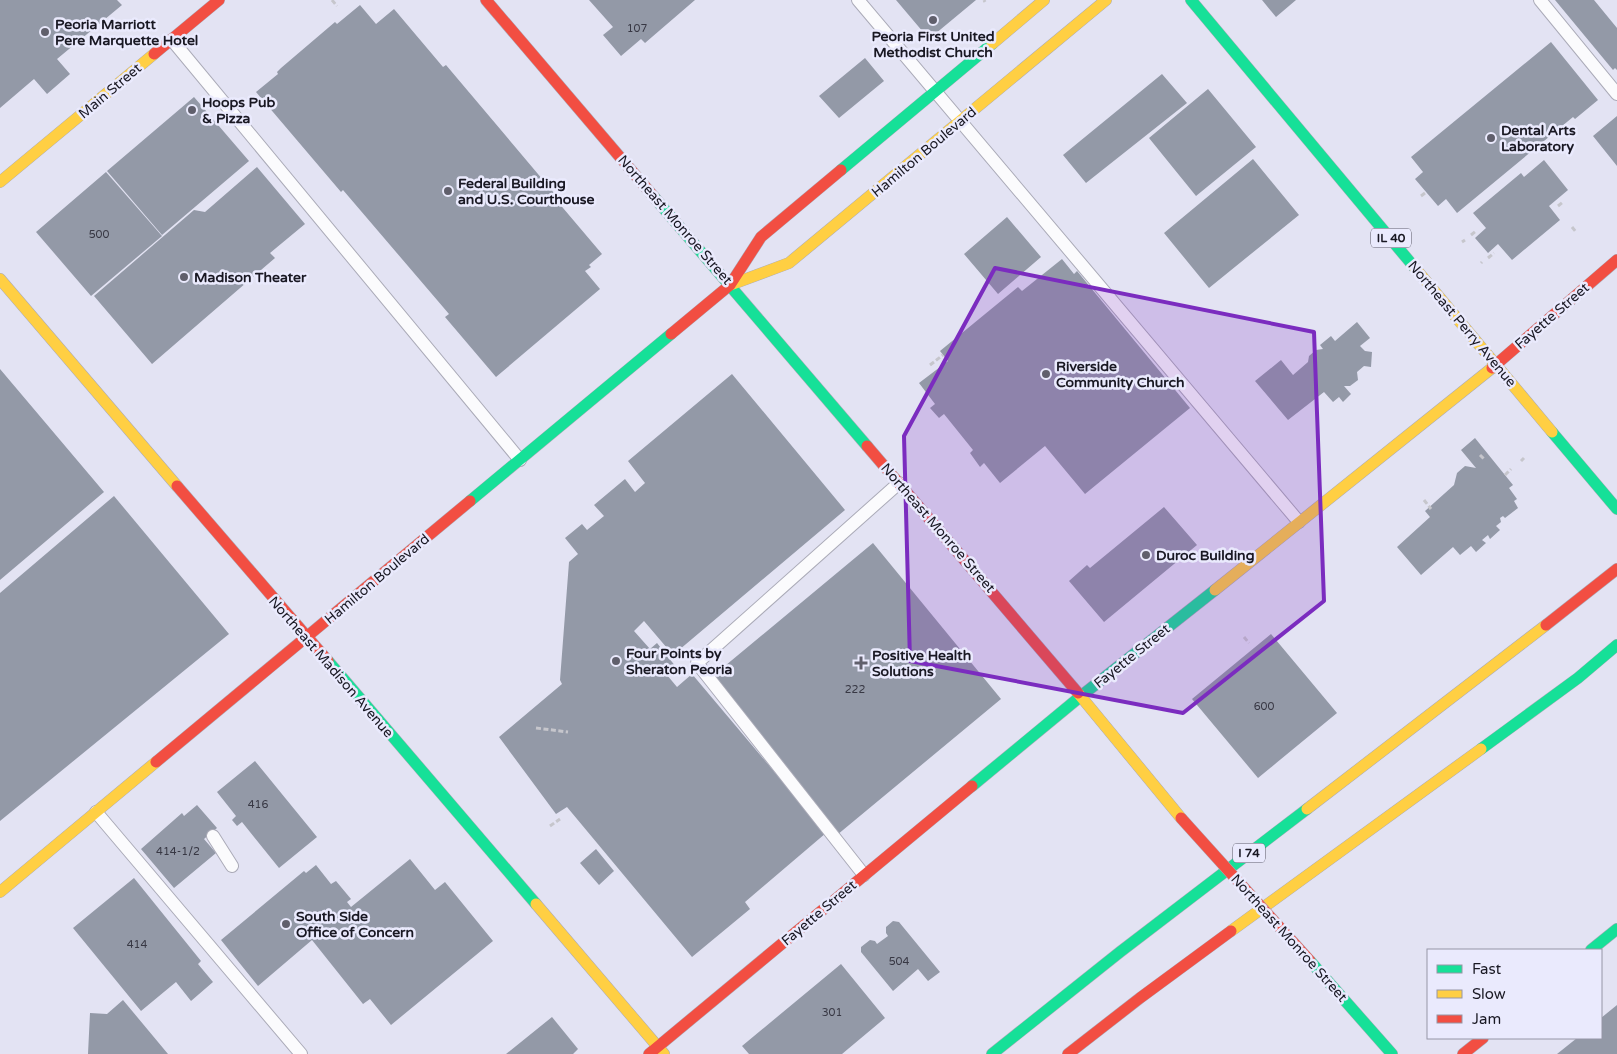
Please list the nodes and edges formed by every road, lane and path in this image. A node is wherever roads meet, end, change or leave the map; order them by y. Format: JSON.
{"nodes":[{"id":1,"x":219,"y":0,"type":"edge"},
{"id":2,"x":332,"y":0,"type":"edge"},
{"id":3,"x":486,"y":0,"type":"edge"},
{"id":4,"x":858,"y":0,"type":"edge"},
{"id":5,"x":1044,"y":0,"type":"edge"},
{"id":6,"x":1106,"y":0,"type":"edge"},
{"id":7,"x":1191,"y":0,"type":"edge"},
{"id":8,"x":1540,"y":0,"type":"edge"},
{"id":9,"x":337,"y":6,"type":"dead end"},
{"id":10,"x":172,"y":40,"type":"junction"},
{"id":11,"x":936,"y":91,"type":"junction"},
{"id":12,"x":1617,"y":94,"type":"edge"},
{"id":13,"x":961,"y":121,"type":"junction"},
{"id":14,"x":0,"y":182,"type":"edge"},
{"id":15,"x":1563,"y":202,"type":"dead end"},
{"id":16,"x":1558,"y":206,"type":"dead end"},
{"id":17,"x":1572,"y":227,"type":"dead end"},
{"id":18,"x":1476,"y":231,"type":"dead end"},
{"id":19,"x":1576,"y":232,"type":"dead end"},
{"id":20,"x":1471,"y":235,"type":"dead end"},
{"id":21,"x":1494,"y":253,"type":"dead end"},
{"id":22,"x":1488,"y":258,"type":"dead end"},
{"id":23,"x":1617,"y":260,"type":"edge"},
{"id":24,"x":0,"y":278,"type":"edge"},
{"id":25,"x":730,"y":286,"type":"junction"},
{"id":26,"x":943,"y":355,"type":"dead end"},
{"id":27,"x":930,"y":365,"type":"dead end"},
{"id":28,"x":1496,"y":365,"type":"junction"},
{"id":29,"x":1480,"y":455,"type":"dead end"},
{"id":30,"x":1524,"y":458,"type":"dead end"},
{"id":31,"x":520,"y":460,"type":"junction"},
{"id":32,"x":1485,"y":460,"type":"dead end"},
{"id":33,"x":1521,"y":461,"type":"dead end"},
{"id":34,"x":1511,"y":469,"type":"dead end"},
{"id":35,"x":1504,"y":475,"type":"dead end"},
{"id":36,"x":899,"y":483,"type":"junction"},
{"id":37,"x":1424,"y":500,"type":"dead end"},
{"id":38,"x":1431,"y":509,"type":"dead end"},
{"id":39,"x":1617,"y":509,"type":"edge"},
{"id":40,"x":1299,"y":522,"type":"junction"},
{"id":41,"x":1613,"y":565,"type":"edge"},
{"id":42,"x":306,"y":638,"type":"junction"},
{"id":43,"x":1244,"y":638,"type":"dead end"},
{"id":44,"x":1249,"y":643,"type":"dead end"},
{"id":45,"x":1617,"y":645,"type":"edge"},
{"id":46,"x":1601,"y":672,"type":"dead end"},
{"id":47,"x":1578,"y":678,"type":"junction"},
{"id":48,"x":1081,"y":696,"type":"junction"},
{"id":49,"x":536,"y":728,"type":"dead end"},
{"id":50,"x":568,"y":732,"type":"dead end"},
{"id":51,"x":96,"y":812,"type":"junction"},
{"id":52,"x":560,"y":819,"type":"dead end"},
{"id":53,"x":550,"y":826,"type":"dead end"},
{"id":54,"x":213,"y":836,"type":"dead end"},
{"id":55,"x":232,"y":866,"type":"dead end"},
{"id":56,"x":864,"y":875,"type":"junction"},
{"id":57,"x":0,"y":892,"type":"edge"},
{"id":58,"x":1617,"y":929,"type":"edge"},
{"id":59,"x":1592,"y":949,"type":"edge"},
{"id":60,"x":1482,"y":1039,"type":"edge"},
{"id":61,"x":657,"y":1052,"type":"edge"},
{"id":62,"x":301,"y":1054,"type":"edge"},
{"id":63,"x":992,"y":1054,"type":"edge"},
{"id":64,"x":1068,"y":1054,"type":"edge"},
{"id":65,"x":1392,"y":1054,"type":"edge"},
{"id":66,"x":1463,"y":1054,"type":"edge"}],
"edges":[{"from":1,"to":10,"type":"main road","name":"Main Street"},
{"from":2,"to":9,"type":"path"},
{"from":3,"to":25,"type":"main road","name":"Northeast Monroe Street"},
{"from":4,"to":11,"type":"lane"},
{"from":5,"to":11,"type":"main road","name":"Hamilton Boulevard"},
{"from":6,"to":13,"type":"main road","name":"Hamilton Boulevard"},
{"from":7,"to":28,"type":"main road","name":"Northeast Perry Avenue","number":"IL 40"},
{"from":8,"to":12,"type":"lane"},
{"from":10,"to":14,"type":"main road","name":"Main Street"},
{"from":10,"to":31,"type":"lane"},
{"from":11,"to":13,"type":"lane"},
{"from":11,"to":25,"type":"main road","name":"Hamilton Boulevard"},
{"from":13,"to":25,"type":"main road","name":"Hamilton Boulevard"},
{"from":13,"to":40,"type":"lane"},
{"from":15,"to":16,"type":"path"},
{"from":17,"to":19,"type":"path"},
{"from":18,"to":20,"type":"path"},
{"from":21,"to":22,"type":"path"},
{"from":23,"to":28,"type":"main road","name":"Fayette Street"},
{"from":24,"to":42,"type":"main road","name":"Northeast Madison Avenue"},
{"from":25,"to":31,"type":"main road","name":"Hamilton Boulevard"},
{"from":25,"to":36,"type":"main road","name":"Northeast Monroe Street"},
{"from":26,"to":27,"type":"path"},
{"from":28,"to":39,"type":"main road","name":"Northeast Perry Avenue","number":"IL 40"},
{"from":28,"to":40,"type":"main road","name":"Fayette Street"},
{"from":29,"to":32,"type":"path"},
{"from":30,"to":33,"type":"path"},
{"from":31,"to":42,"type":"main road","name":"Hamilton Boulevard"},
{"from":34,"to":35,"type":"path"},
{"from":36,"to":48,"type":"main road","name":"Northeast Monroe Street"},
{"from":36,"to":56,"type":"lane"},
{"from":37,"to":38,"type":"path"},
{"from":40,"to":48,"type":"main road","name":"Fayette Street"},
{"from":41,"to":63,"type":"main road","number":"I 74"},
{"from":42,"to":51,"type":"main road","name":"Hamilton Boulevard"},
{"from":42,"to":61,"type":"main road","name":"Northeast Madison Avenue"},
{"from":43,"to":44,"type":"path"},
{"from":45,"to":47,"type":"main road"},
{"from":46,"to":47,"type":"main road"},
{"from":47,"to":64,"type":"main road"},
{"from":48,"to":56,"type":"main road","name":"Fayette Street"},
{"from":48,"to":65,"type":"main road","name":"Northeast Monroe Street","bridge":true},
{"from":49,"to":50,"type":"path"},
{"from":51,"to":57,"type":"main road","name":"Hamilton Boulevard"},
{"from":51,"to":62,"type":"lane"},
{"from":52,"to":53,"type":"path"},
{"from":54,"to":55,"type":"lane"},
{"from":56,"to":61,"type":"main road","name":"Fayette Street"},
{"from":58,"to":59,"type":"main road"},
{"from":60,"to":66,"type":"main road"}]}
